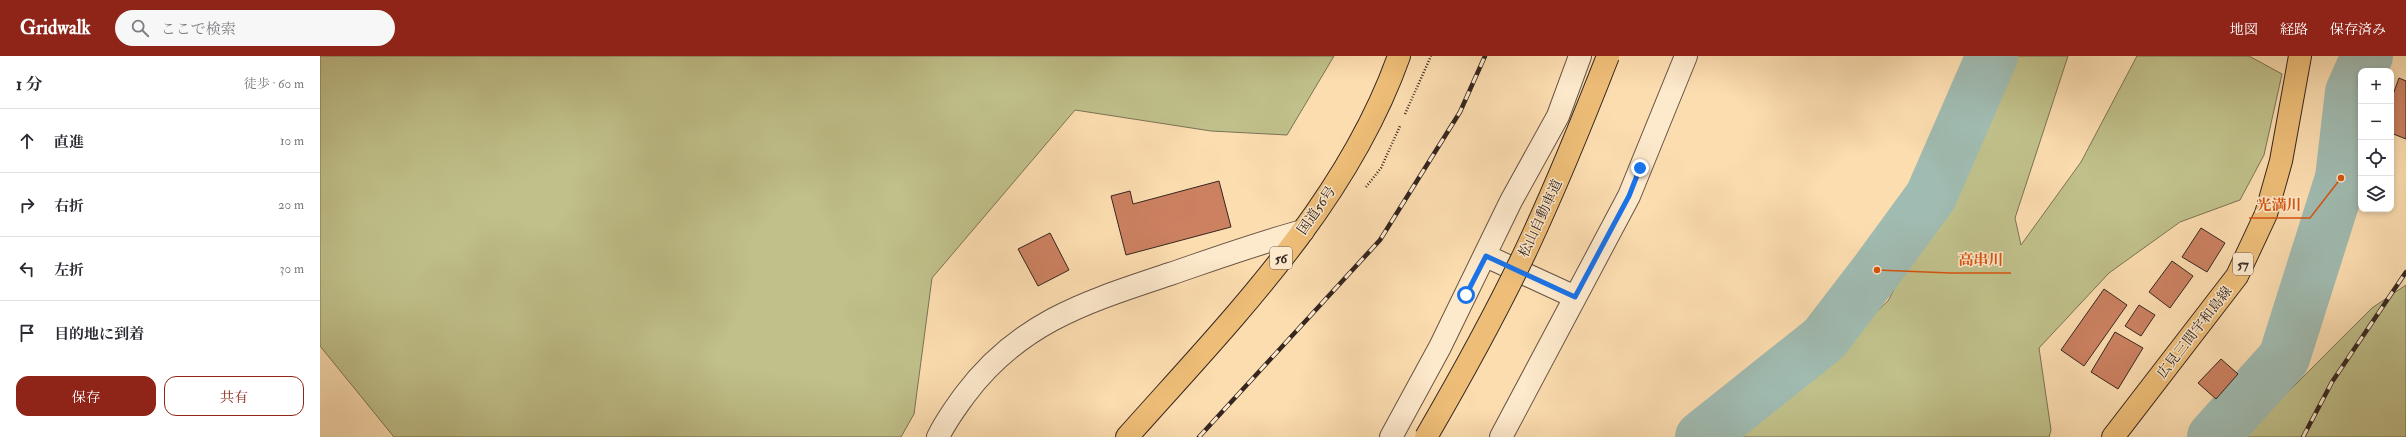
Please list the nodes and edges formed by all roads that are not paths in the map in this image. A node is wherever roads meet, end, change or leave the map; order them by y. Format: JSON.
{"nodes":[{"id":1,"x":1399,"y":56,"type":"edge"},
{"id":2,"x":1580,"y":56,"type":"edge"},
{"id":3,"x":1608,"y":56,"type":"edge"},
{"id":4,"x":1686,"y":56,"type":"edge"},
{"id":5,"x":2300,"y":56,"type":"edge"},
{"id":6,"x":1302,"y":231,"type":"junction"},
{"id":7,"x":1486,"y":256,"type":"junction"},
{"id":8,"x":1575,"y":297,"type":"junction"},
{"id":9,"x":938,"y":437,"type":"edge"},
{"id":10,"x":1127,"y":437,"type":"edge"},
{"id":11,"x":1390,"y":437,"type":"edge"},
{"id":12,"x":1426,"y":437,"type":"edge"},
{"id":13,"x":1501,"y":437,"type":"edge"},
{"id":14,"x":2113,"y":437,"type":"edge"}],
"edges":[{"from":1,"to":6,"type":"main road","name":"国道56号","number":"56"},
{"from":2,"to":7,"type":"street"},
{"from":3,"to":12,"type":"main road","name":"松山自動車道","bridge":true},
{"from":4,"to":8,"type":"street"},
{"from":5,"to":14,"type":"main road","name":"広見三間宇和島線","number":"57"},
{"from":6,"to":9,"type":"street"},
{"from":6,"to":10,"type":"main road","name":"国道56号","number":"56"},
{"from":7,"to":8,"type":"street"},
{"from":7,"to":11,"type":"street"},
{"from":8,"to":13,"type":"street"}]}
